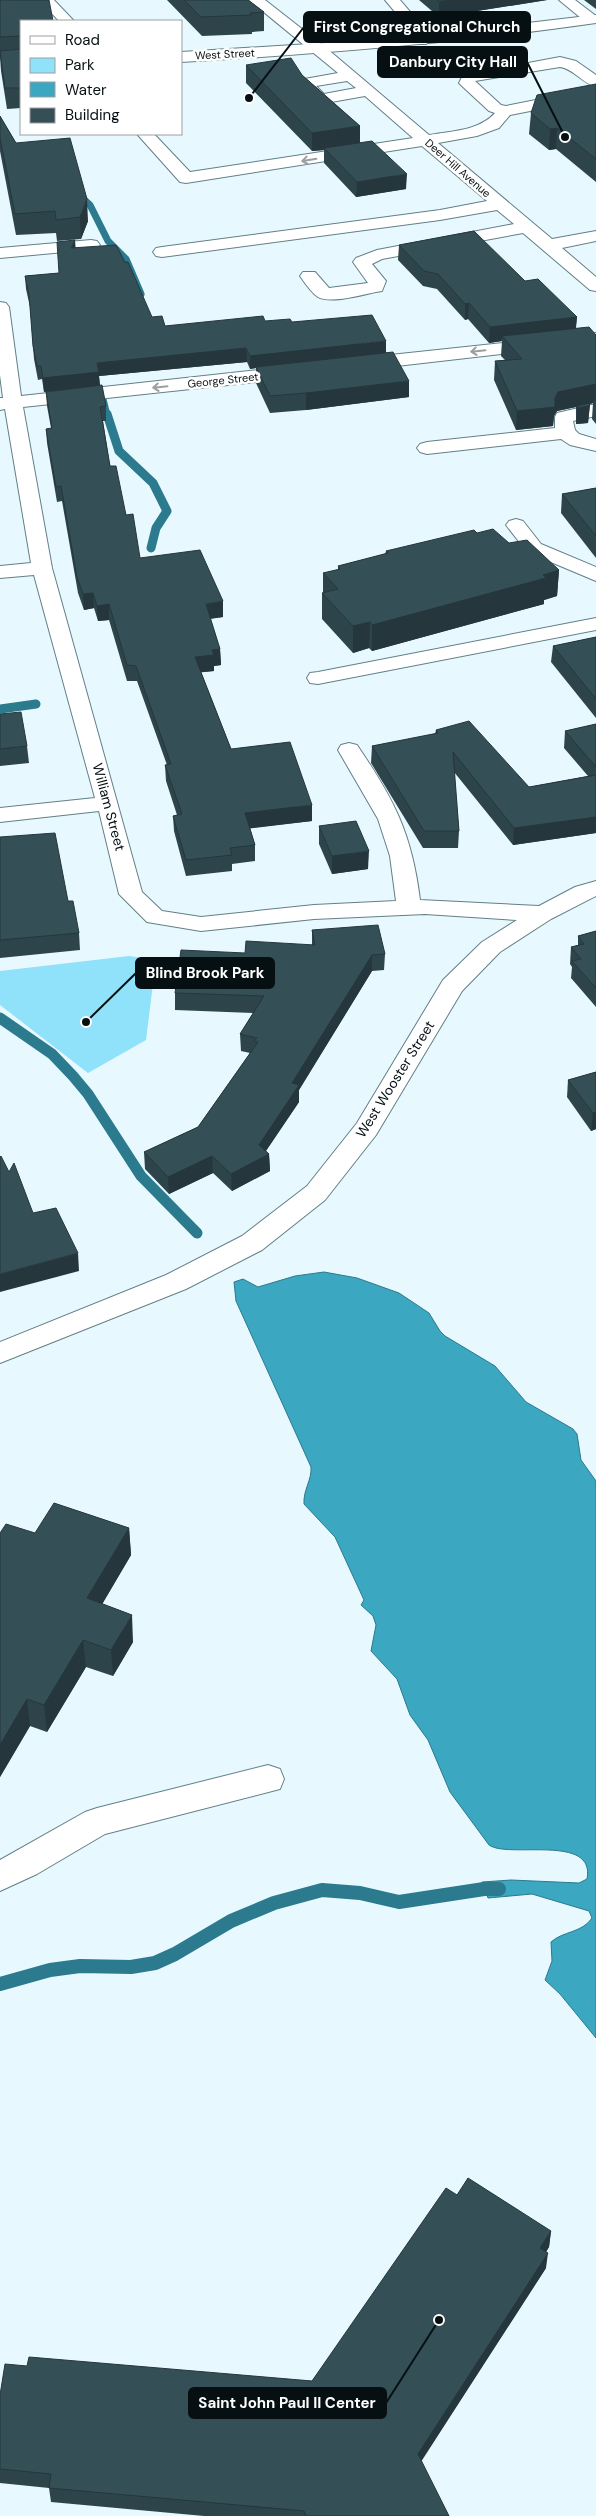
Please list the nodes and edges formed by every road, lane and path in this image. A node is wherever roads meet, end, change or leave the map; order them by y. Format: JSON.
{"nodes":[{"id":1,"x":46,"y":0,"type":"edge"},
{"id":2,"x":256,"y":0,"type":"edge"},
{"id":3,"x":392,"y":0,"type":"edge"},
{"id":4,"x":566,"y":0,"type":"edge"},
{"id":5,"x":594,"y":19,"type":"edge"},
{"id":6,"x":66,"y":20,"type":"edge"},
{"id":7,"x":421,"y":41,"type":"junction"},
{"id":8,"x":320,"y":50,"type":"junction"},
{"id":9,"x":182,"y":57,"type":"edge"},
{"id":10,"x":512,"y":70,"type":"junction"},
{"id":11,"x":350,"y":76,"type":"junction"},
{"id":12,"x":526,"y":81,"type":"dead end"},
{"id":13,"x":596,"y":82,"type":"edge"},
{"id":14,"x":369,"y":91,"type":"junction"},
{"id":15,"x":539,"y":91,"type":"dead end"},
{"id":16,"x":596,"y":93,"type":"edge"},
{"id":17,"x":552,"y":102,"type":"junction"},
{"id":18,"x":505,"y":111,"type":"junction"},
{"id":19,"x":146,"y":135,"type":"edge"},
{"id":20,"x":426,"y":141,"type":"junction"},
{"id":21,"x":501,"y":204,"type":"junction"},
{"id":22,"x":527,"y":227,"type":"junction"},
{"id":23,"x":596,"y":236,"type":"edge"},
{"id":24,"x":91,"y":245,"type":"edge"},
{"id":25,"x":549,"y":245,"type":"junction"},
{"id":26,"x":162,"y":252,"type":"dead end"},
{"id":27,"x":596,"y":252,"type":"edge"},
{"id":28,"x":0,"y":253,"type":"edge"},
{"id":29,"x":563,"y":258,"type":"junction"},
{"id":30,"x":309,"y":276,"type":"dead end"},
{"id":31,"x":596,"y":286,"type":"edge"},
{"id":32,"x":0,"y":307,"type":"edge"},
{"id":33,"x":596,"y":338,"type":"edge"},
{"id":34,"x":349,"y":366,"type":"edge"},
{"id":35,"x":309,"y":370,"type":"edge"},
{"id":36,"x":589,"y":400,"type":"edge"},
{"id":37,"x":6,"y":404,"type":"edge"},
{"id":38,"x":569,"y":437,"type":"junction"},
{"id":39,"x":596,"y":445,"type":"edge"},
{"id":40,"x":427,"y":448,"type":"dead end"},
{"id":41,"x":516,"y":525,"type":"dead end"},
{"id":42,"x":42,"y":568,"type":"junction"},
{"id":43,"x":0,"y":572,"type":"edge"},
{"id":44,"x":596,"y":575,"type":"edge"},
{"id":45,"x":596,"y":624,"type":"edge"},
{"id":46,"x":318,"y":678,"type":"dead end"},
{"id":47,"x":349,"y":750,"type":"dead end"},
{"id":48,"x":108,"y":803,"type":"junction"},
{"id":49,"x":0,"y":816,"type":"edge"},
{"id":50,"x":596,"y":888,"type":"edge"},
{"id":51,"x":410,"y":908,"type":"junction"},
{"id":52,"x":543,"y":914,"type":"junction"},
{"id":53,"x":0,"y":1353,"type":"edge"},
{"id":54,"x":268,"y":1780,"type":"dead end"},
{"id":55,"x":0,"y":1876,"type":"edge"}],
"edges":[{"from":1,"to":6,"type":"street"},
{"from":2,"to":8,"type":"street","name":"Deer Hill Avenue"},
{"from":3,"to":7,"type":"street"},
{"from":4,"to":5,"type":"street"},
{"from":5,"to":7,"type":"street","name":"West Street"},
{"from":7,"to":8,"type":"street","name":"West Street"},
{"from":8,"to":9,"type":"street","name":"West Street"},
{"from":8,"to":11,"type":"street","name":"Deer Hill Avenue"},
{"from":10,"to":12,"type":"street"},
{"from":10,"to":13,"type":"street"},
{"from":10,"to":18,"type":"street"},
{"from":11,"to":14,"type":"street","name":"Deer Hill Avenue"},
{"from":11,"to":14,"type":"street"},
{"from":14,"to":20,"type":"street","name":"Deer Hill Avenue"},
{"from":15,"to":17,"type":"street"},
{"from":16,"to":17,"type":"street"},
{"from":17,"to":18,"type":"street"},
{"from":18,"to":20,"type":"street"},
{"from":20,"to":19,"type":"street","one_way":true},
{"from":20,"to":21,"type":"street","name":"Deer Hill Avenue"},
{"from":21,"to":22,"type":"street","name":"Deer Hill Avenue"},
{"from":21,"to":26,"type":"street"},
{"from":22,"to":25,"type":"street","name":"Deer Hill Avenue"},
{"from":22,"to":30,"type":"street"},
{"from":23,"to":25,"type":"street"},
{"from":24,"to":28,"type":"street"},
{"from":25,"to":29,"type":"street","name":"Deer Hill Avenue"},
{"from":27,"to":29,"type":"street"},
{"from":29,"to":31,"type":"street","name":"Deer Hill Avenue"},
{"from":32,"to":37,"type":"street","name":"William Street"},
{"from":33,"to":34,"type":"street","one_way":true},
{"from":35,"to":37,"type":"street","name":"George Street","one_way":true},
{"from":36,"to":38,"type":"street"},
{"from":37,"to":42,"type":"street","name":"William Street"},
{"from":38,"to":39,"type":"street"},
{"from":38,"to":40,"type":"street"},
{"from":41,"to":44,"type":"street"},
{"from":42,"to":43,"type":"street"},
{"from":42,"to":48,"type":"street","name":"William Street"},
{"from":45,"to":46,"type":"street"},
{"from":47,"to":51,"type":"street"},
{"from":48,"to":49,"type":"street"},
{"from":48,"to":51,"type":"street","name":"William Street"},
{"from":50,"to":52,"type":"street","name":"West Wooster Street"},
{"from":51,"to":52,"type":"street","name":"William Street"},
{"from":52,"to":53,"type":"street","name":"West Wooster Street"},
{"from":54,"to":55,"type":"street"}]}
